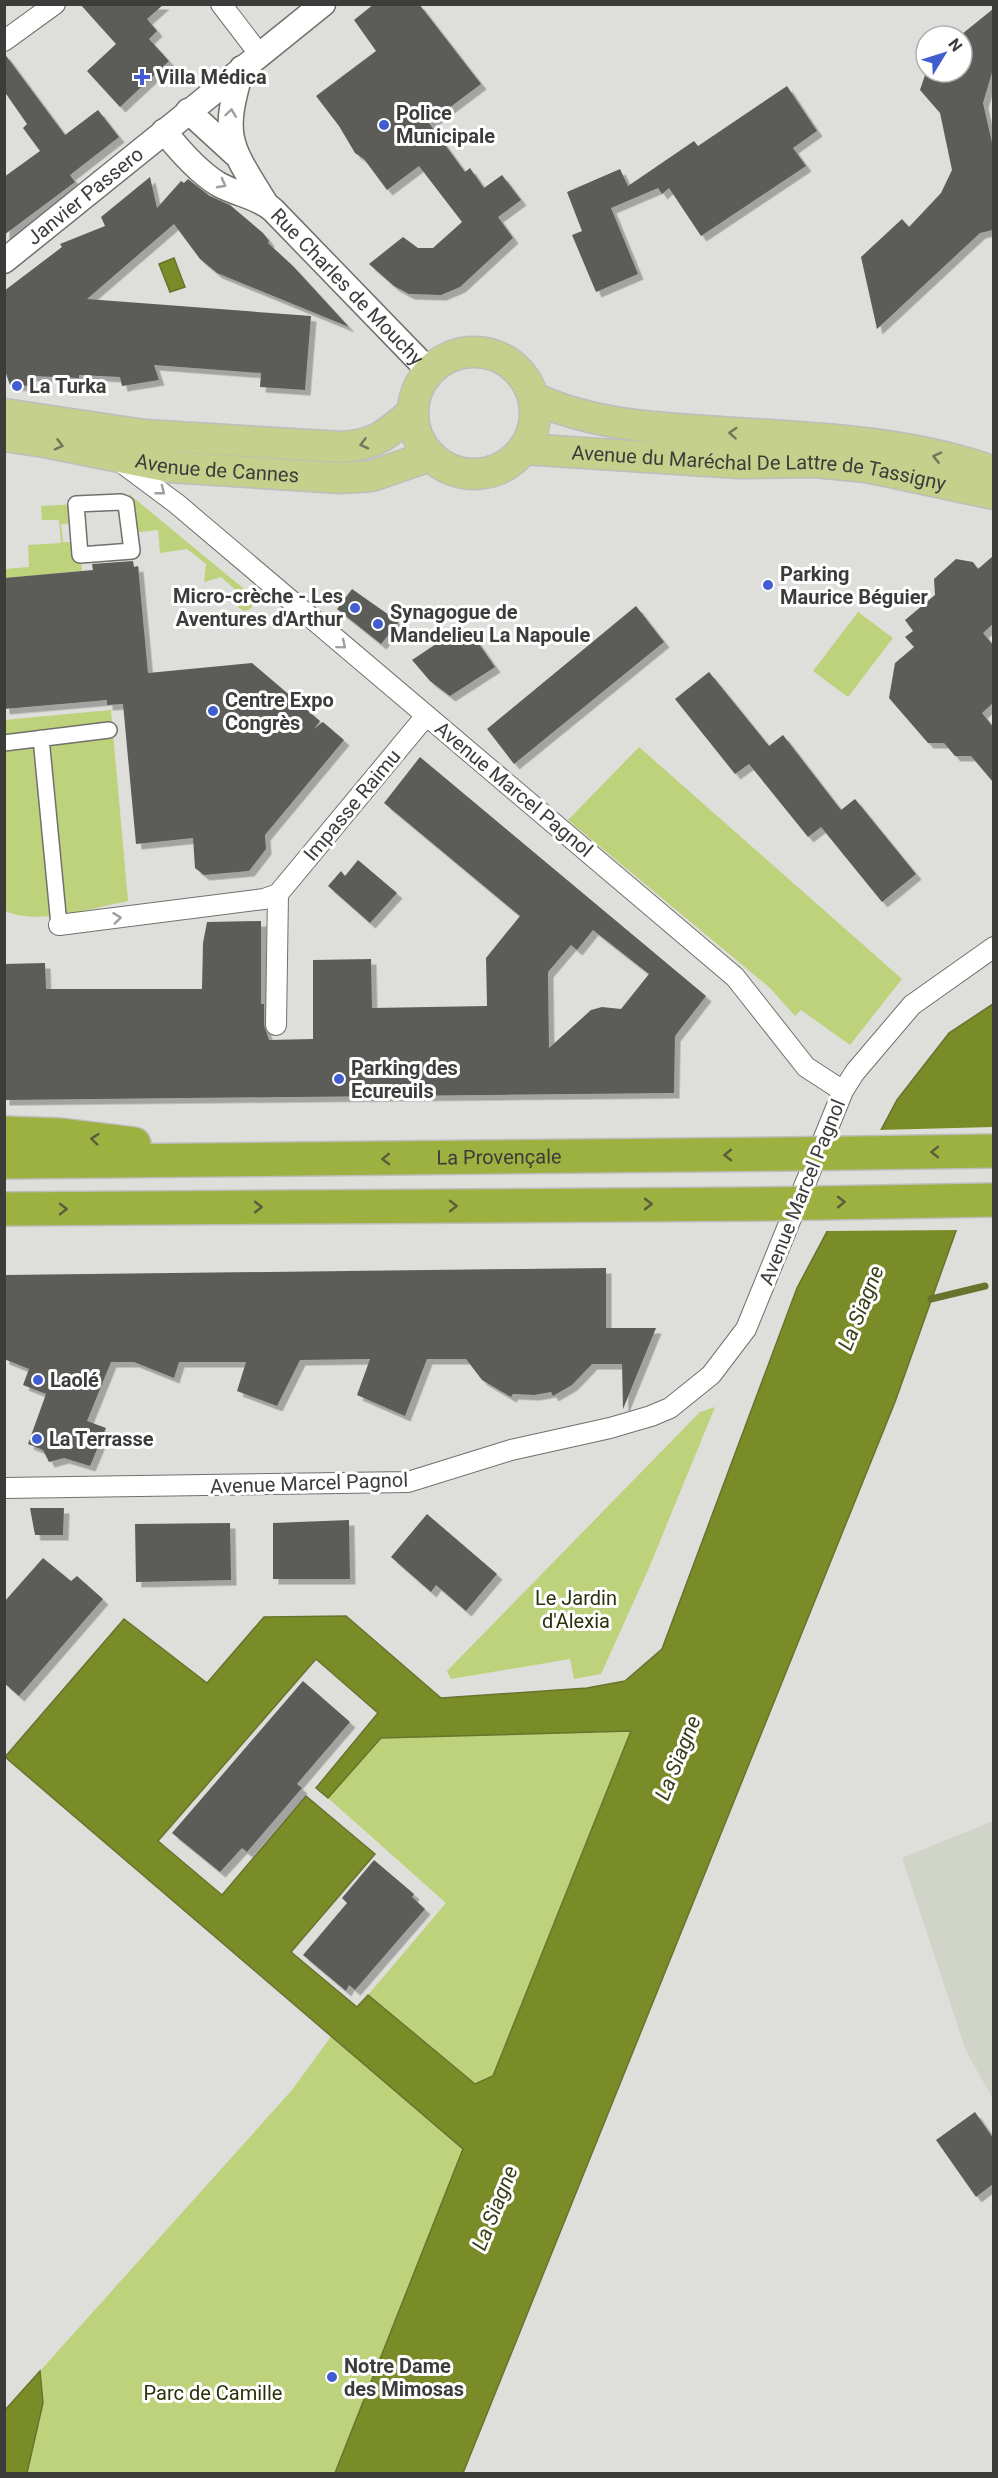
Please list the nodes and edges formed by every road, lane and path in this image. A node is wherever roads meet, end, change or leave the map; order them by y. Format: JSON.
{"nodes":[{"id":1,"x":55,"y":4,"type":"edge"},
{"id":2,"x":221,"y":4,"type":"edge"},
{"id":3,"x":323,"y":4,"type":"edge"},
{"id":4,"x":4,"y":41,"type":"edge"},
{"id":5,"x":251,"y":62,"type":"junction"},
{"id":6,"x":188,"y":111,"type":"junction"},
{"id":7,"x":164,"y":131,"type":"junction"},
{"id":8,"x":235,"y":154,"type":"junction"},
{"id":9,"x":266,"y":204,"type":"junction"},
{"id":10,"x":4,"y":261,"type":"edge"},
{"id":11,"x":429,"y":371,"type":"junction"},
{"id":12,"x":534,"y":398,"type":"junction"},
{"id":13,"x":412,"y":413,"type":"junction"},
{"id":14,"x":4,"y":414,"type":"edge"},
{"id":15,"x":4,"y":436,"type":"edge"},
{"id":16,"x":524,"y":449,"type":"junction"},
{"id":17,"x":430,"y":456,"type":"junction"},
{"id":18,"x":114,"y":457,"type":"junction"},
{"id":19,"x":993,"y":472,"type":"edge"},
{"id":20,"x":993,"y":494,"type":"edge"},
{"id":21,"x":76,"y":504,"type":"joint"},
{"id":22,"x":425,"y":717,"type":"junction"},
{"id":23,"x":109,"y":730,"type":"dead end"},
{"id":24,"x":41,"y":738,"type":"junction"},
{"id":25,"x":4,"y":743,"type":"edge"},
{"id":26,"x":278,"y":894,"type":"junction"},
{"id":27,"x":59,"y":925,"type":"joint"},
{"id":28,"x":993,"y":947,"type":"edge"},
{"id":29,"x":276,"y":1025,"type":"dead end"},
{"id":30,"x":843,"y":1091,"type":"junction"},
{"id":31,"x":4,"y":1133,"type":"edge"},
{"id":32,"x":993,"y":1151,"type":"edge"},
{"id":33,"x":236,"y":1161,"type":"junction"},
{"id":34,"x":4,"y":1162,"type":"edge"},
{"id":35,"x":993,"y":1200,"type":"edge"},
{"id":36,"x":4,"y":1209,"type":"edge"},
{"id":37,"x":4,"y":1488,"type":"edge"}],
"edges":[{"from":1,"to":4,"type":"street"},
{"from":2,"to":5,"type":"street"},
{"from":3,"to":5,"type":"street","name":"Janvier Passero"},
{"from":5,"to":6,"type":"street","name":"Janvier Passero"},
{"from":8,"to":5,"type":"street","name":"Rue Charles de Mouchy","one_way":true},
{"from":6,"to":7,"type":"street","name":"Janvier Passero"},
{"from":6,"to":8,"type":"street","name":"Rue Charles de Mouchy"},
{"from":7,"to":9,"type":"street","name":"Rue Charles de Mouchy","one_way":true},
{"from":7,"to":10,"type":"street","name":"Janvier Passero"},
{"from":8,"to":9,"type":"street","name":"Rue Charles de Mouchy"},
{"from":9,"to":11,"type":"street","name":"Rue Charles de Mouchy"},
{"from":11,"to":12,"type":"main road"},
{"from":11,"to":13,"type":"main road"},
{"from":12,"to":16,"type":"main road"},
{"from":19,"to":12,"type":"main road","name":"Avenue du Maréchal De Lattre de Tassigny","one_way":true},
{"from":13,"to":14,"type":"main road","name":"Avenue de Cannes","one_way":true},
{"from":13,"to":17,"type":"main road"},
{"from":15,"to":18,"type":"main road","name":"Avenue de Cannes","one_way":true},
{"from":16,"to":17,"type":"main road"},
{"from":16,"to":20,"type":"main road","name":"Avenue du Maréchal De Lattre de Tassigny"},
{"from":17,"to":18,"type":"main road","name":"Avenue de Cannes"},
{"from":18,"to":22,"type":"street","name":"Avenue Marcel Pagnol","one_way":true},
{"from":21,"to":21,"type":"street"},
{"from":22,"to":26,"type":"street","name":"Impasse Raimu"},
{"from":22,"to":30,"type":"street","name":"Avenue Marcel Pagnol"},
{"from":23,"to":24,"type":"street"},
{"from":24,"to":25,"type":"street"},
{"from":24,"to":27,"type":"street"},
{"from":27,"to":26,"type":"street","one_way":true},
{"from":26,"to":29,"type":"street"},
{"from":28,"to":30,"type":"street"},
{"from":30,"to":37,"type":"street","name":"Avenue Marcel Pagnol"},
{"from":33,"to":31,"type":"highway","one_way":true},
{"from":32,"to":33,"type":"highway","name":"La Provençale","one_way":true,"bridge":true},
{"from":33,"to":34,"type":"highway","name":"La Provençale"},
{"from":36,"to":35,"type":"highway","one_way":true,"bridge":true}]}
